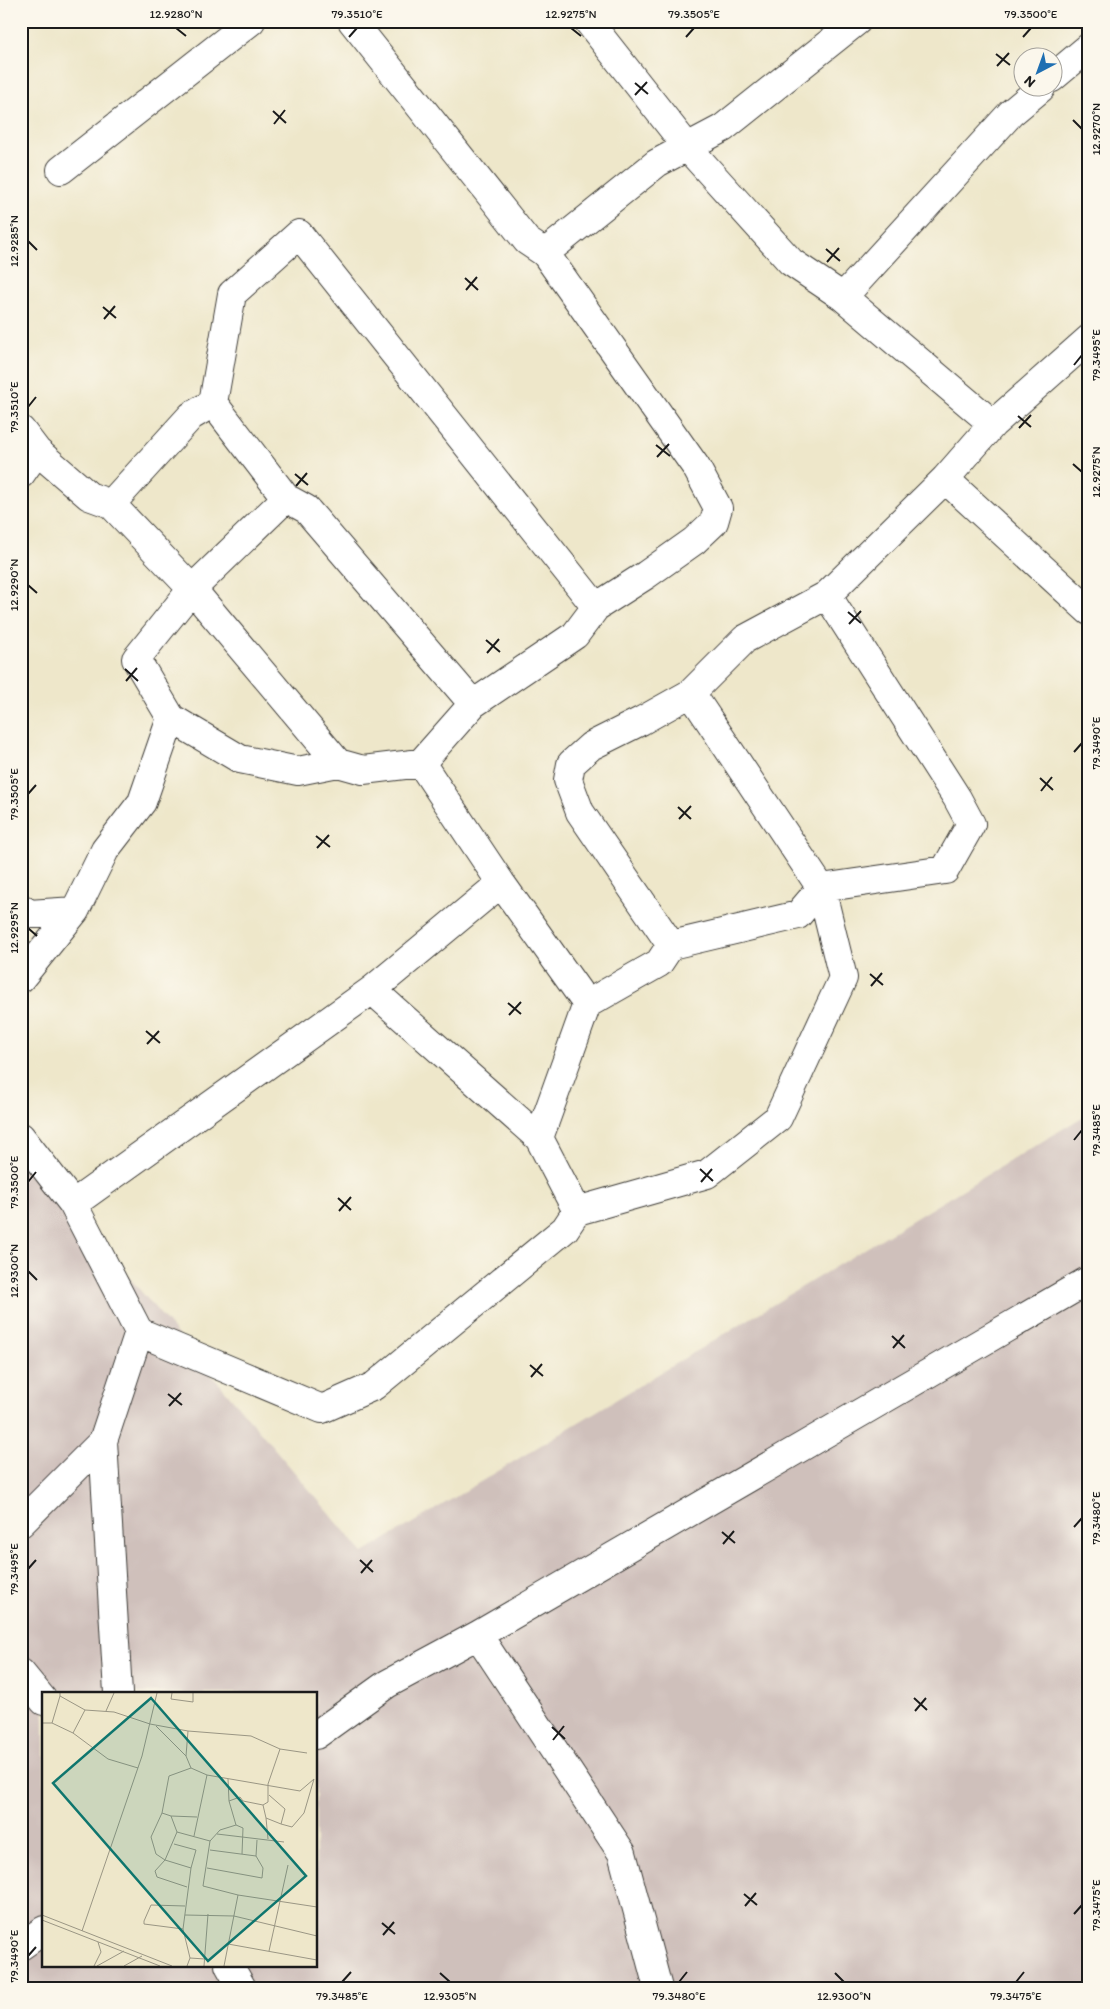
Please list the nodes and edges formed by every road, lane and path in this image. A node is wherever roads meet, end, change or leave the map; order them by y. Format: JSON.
{"nodes":[{"id":1,"x":251,"y":21,"type":"edge"},
{"id":2,"x":352,"y":21,"type":"edge"},
{"id":3,"x":588,"y":21,"type":"edge"},
{"id":4,"x":857,"y":21,"type":"edge"},
{"id":5,"x":1089,"y":47,"type":"edge"},
{"id":6,"x":1062,"y":70,"type":"edge"},
{"id":7,"x":1029,"y":98,"type":"edge"},
{"id":8,"x":688,"y":148,"type":"junction"},
{"id":9,"x":61,"y":170,"type":"dead end"},
{"id":10,"x":545,"y":254,"type":"junction"},
{"id":11,"x":843,"y":298,"type":"junction"},
{"id":12,"x":1088,"y":341,"type":"edge"},
{"id":13,"x":213,"y":403,"type":"junction"},
{"id":14,"x":993,"y":424,"type":"junction"},
{"id":15,"x":21,"y":430,"type":"edge"},
{"id":16,"x":38,"y":451,"type":"junction"},
{"id":17,"x":21,"y":474,"type":"edge"},
{"id":18,"x":945,"y":479,"type":"junction"},
{"id":19,"x":286,"y":498,"type":"junction"},
{"id":20,"x":111,"y":504,"type":"junction"},
{"id":21,"x":192,"y":589,"type":"junction"},
{"id":22,"x":827,"y":596,"type":"junction"},
{"id":23,"x":596,"y":606,"type":"junction"},
{"id":24,"x":1089,"y":611,"type":"edge"},
{"id":25,"x":692,"y":693,"type":"junction"},
{"id":26,"x":472,"y":704,"type":"junction"},
{"id":27,"x":171,"y":718,"type":"junction"},
{"id":28,"x":338,"y":762,"type":"junction"},
{"id":29,"x":421,"y":763,"type":"junction"},
{"id":30,"x":501,"y":883,"type":"junction"},
{"id":31,"x":821,"y":888,"type":"junction"},
{"id":32,"x":21,"y":908,"type":"edge"},
{"id":33,"x":75,"y":911,"type":"junction"},
{"id":34,"x":671,"y":945,"type":"junction"},
{"id":35,"x":21,"y":978,"type":"edge"},
{"id":36,"x":372,"y":990,"type":"junction"},
{"id":37,"x":587,"y":1004,"type":"junction"},
{"id":38,"x":21,"y":1137,"type":"edge"},
{"id":39,"x":539,"y":1138,"type":"junction"},
{"id":40,"x":73,"y":1204,"type":"junction"},
{"id":41,"x":577,"y":1211,"type":"junction"},
{"id":42,"x":1089,"y":1280,"type":"edge"},
{"id":43,"x":139,"y":1332,"type":"junction"},
{"id":44,"x":103,"y":1441,"type":"junction"},
{"id":45,"x":21,"y":1523,"type":"edge"},
{"id":46,"x":478,"y":1635,"type":"junction"},
{"id":47,"x":21,"y":1673,"type":"edge"},
{"id":48,"x":118,"y":1692,"type":"edge"},
{"id":49,"x":42,"y":1699,"type":"edge"},
{"id":50,"x":318,"y":1734,"type":"edge"},
{"id":51,"x":42,"y":1931,"type":"edge"},
{"id":52,"x":21,"y":1946,"type":"edge"},
{"id":53,"x":230,"y":1966,"type":"edge"},
{"id":54,"x":242,"y":1988,"type":"edge"},
{"id":55,"x":658,"y":1988,"type":"edge"}],
"edges":[{"from":1,"to":9,"type":"street"},
{"from":2,"to":10,"type":"street"},
{"from":3,"to":8,"type":"street"},
{"from":4,"to":8,"type":"street"},
{"from":5,"to":6,"type":"street"},
{"from":7,"to":11,"type":"street"},
{"from":8,"to":10,"type":"street"},
{"from":8,"to":11,"type":"street"},
{"from":10,"to":23,"type":"street"},
{"from":11,"to":14,"type":"street"},
{"from":12,"to":14,"type":"street"},
{"from":13,"to":19,"type":"street"},
{"from":13,"to":20,"type":"street"},
{"from":13,"to":23,"type":"street"},
{"from":14,"to":18,"type":"street"},
{"from":15,"to":16,"type":"street"},
{"from":16,"to":17,"type":"street"},
{"from":16,"to":20,"type":"street"},
{"from":18,"to":22,"type":"street"},
{"from":18,"to":24,"type":"street"},
{"from":19,"to":21,"type":"street"},
{"from":19,"to":26,"type":"street"},
{"from":20,"to":21,"type":"street"},
{"from":21,"to":27,"type":"street"},
{"from":21,"to":28,"type":"street"},
{"from":22,"to":25,"type":"street"},
{"from":22,"to":31,"type":"street"},
{"from":23,"to":26,"type":"street"},
{"from":25,"to":31,"type":"street"},
{"from":25,"to":34,"type":"street"},
{"from":26,"to":29,"type":"street"},
{"from":27,"to":28,"type":"street"},
{"from":27,"to":33,"type":"street"},
{"from":28,"to":29,"type":"street"},
{"from":29,"to":30,"type":"street"},
{"from":30,"to":36,"type":"street"},
{"from":30,"to":37,"type":"street"},
{"from":31,"to":34,"type":"street"},
{"from":31,"to":41,"type":"street"},
{"from":32,"to":33,"type":"street"},
{"from":33,"to":35,"type":"street"},
{"from":34,"to":37,"type":"street"},
{"from":36,"to":39,"type":"street"},
{"from":36,"to":40,"type":"street"},
{"from":37,"to":39,"type":"street"},
{"from":38,"to":40,"type":"street"},
{"from":39,"to":41,"type":"street"},
{"from":40,"to":43,"type":"street"},
{"from":41,"to":43,"type":"street"},
{"from":42,"to":46,"type":"street"},
{"from":43,"to":44,"type":"street"},
{"from":44,"to":45,"type":"street"},
{"from":44,"to":48,"type":"street"},
{"from":46,"to":50,"type":"street"},
{"from":46,"to":55,"type":"street"},
{"from":47,"to":49,"type":"street"},
{"from":51,"to":52,"type":"street"},
{"from":53,"to":54,"type":"street"}]}
